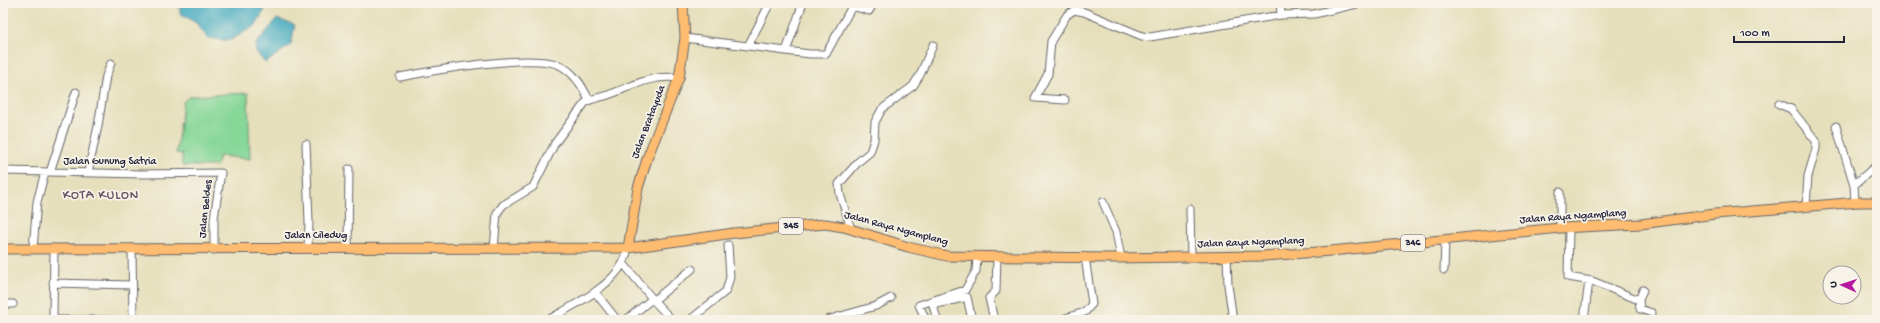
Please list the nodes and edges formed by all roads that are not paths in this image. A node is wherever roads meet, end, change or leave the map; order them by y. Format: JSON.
{"nodes":[{"id":1,"x":683,"y":3,"type":"edge"},
{"id":2,"x":770,"y":3,"type":"edge"},
{"id":3,"x":803,"y":3,"type":"edge"},
{"id":4,"x":874,"y":3,"type":"edge"},
{"id":5,"x":1280,"y":3,"type":"edge"},
{"id":6,"x":1361,"y":3,"type":"edge"},
{"id":7,"x":1282,"y":15,"type":"junction"},
{"id":8,"x":685,"y":38,"type":"junction"},
{"id":9,"x":933,"y":45,"type":"dead end"},
{"id":10,"x":748,"y":46,"type":"junction"},
{"id":11,"x":786,"y":51,"type":"junction"},
{"id":12,"x":111,"y":63,"type":"dead end"},
{"id":13,"x":400,"y":76,"type":"dead end"},
{"id":14,"x":679,"y":78,"type":"junction"},
{"id":15,"x":76,"y":92,"type":"dead end"},
{"id":16,"x":589,"y":100,"type":"junction"},
{"id":17,"x":1065,"y":100,"type":"dead end"},
{"id":18,"x":1779,"y":104,"type":"dead end"},
{"id":19,"x":1836,"y":126,"type":"dead end"},
{"id":20,"x":306,"y":144,"type":"dead end"},
{"id":21,"x":1877,"y":165,"type":"edge"},
{"id":22,"x":348,"y":169,"type":"dead end"},
{"id":23,"x":3,"y":171,"type":"edge"},
{"id":24,"x":48,"y":172,"type":"junction"},
{"id":25,"x":88,"y":172,"type":"junction"},
{"id":26,"x":218,"y":172,"type":"joint"},
{"id":27,"x":1854,"y":185,"type":"junction"},
{"id":28,"x":1560,"y":192,"type":"dead end"},
{"id":29,"x":1103,"y":202,"type":"dead end"},
{"id":30,"x":1860,"y":202,"type":"junction"},
{"id":31,"x":1877,"y":202,"type":"edge"},
{"id":32,"x":1806,"y":207,"type":"junction"},
{"id":33,"x":1190,"y":209,"type":"dead end"},
{"id":34,"x":1565,"y":228,"type":"junction"},
{"id":35,"x":851,"y":229,"type":"junction"},
{"id":36,"x":1445,"y":240,"type":"junction"},
{"id":37,"x":728,"y":245,"type":"dead end"},
{"id":38,"x":308,"y":248,"type":"junction"},
{"id":39,"x":348,"y":248,"type":"junction"},
{"id":40,"x":628,"y":248,"type":"junction"},
{"id":41,"x":3,"y":249,"type":"edge"},
{"id":42,"x":32,"y":249,"type":"junction"},
{"id":43,"x":54,"y":249,"type":"junction"},
{"id":44,"x":132,"y":249,"type":"junction"},
{"id":45,"x":494,"y":249,"type":"junction"},
{"id":46,"x":214,"y":250,"type":"junction"},
{"id":47,"x":951,"y":256,"type":"joint"},
{"id":48,"x":977,"y":257,"type":"junction"},
{"id":49,"x":996,"y":257,"type":"junction"},
{"id":50,"x":1085,"y":257,"type":"junction"},
{"id":51,"x":1191,"y":257,"type":"junction"},
{"id":52,"x":1227,"y":257,"type":"junction"},
{"id":53,"x":1121,"y":258,"type":"junction"},
{"id":54,"x":623,"y":263,"type":"junction"},
{"id":55,"x":692,"y":269,"type":"dead end"},
{"id":56,"x":1444,"y":270,"type":"dead end"},
{"id":57,"x":1589,"y":281,"type":"junction"},
{"id":58,"x":53,"y":283,"type":"junction"},
{"id":59,"x":132,"y":284,"type":"junction"},
{"id":60,"x":1643,"y":290,"type":"dead end"},
{"id":61,"x":595,"y":292,"type":"junction"},
{"id":62,"x":966,"y":294,"type":"junction"},
{"id":63,"x":892,"y":298,"type":"dead end"},
{"id":64,"x":653,"y":300,"type":"junction"},
{"id":65,"x":1639,"y":300,"type":"junction"},
{"id":66,"x":933,"y":303,"type":"junction"},
{"id":67,"x":3,"y":304,"type":"edge"},
{"id":68,"x":13,"y":304,"type":"dead end"},
{"id":69,"x":1652,"y":313,"type":"dead end"},
{"id":70,"x":108,"y":320,"type":"edge"},
{"id":71,"x":133,"y":320,"type":"edge"},
{"id":72,"x":548,"y":320,"type":"edge"},
{"id":73,"x":617,"y":320,"type":"edge"},
{"id":74,"x":626,"y":320,"type":"edge"},
{"id":75,"x":672,"y":320,"type":"edge"},
{"id":76,"x":690,"y":320,"type":"edge"},
{"id":77,"x":827,"y":320,"type":"edge"},
{"id":78,"x":926,"y":320,"type":"edge"},
{"id":79,"x":937,"y":320,"type":"edge"},
{"id":80,"x":972,"y":320,"type":"edge"},
{"id":81,"x":994,"y":320,"type":"edge"},
{"id":82,"x":1060,"y":320,"type":"edge"},
{"id":83,"x":1233,"y":320,"type":"edge"},
{"id":84,"x":1584,"y":320,"type":"edge"}],
"edges":[{"from":1,"to":8,"type":"main road","name":"Jalan Bratayuda"},
{"from":2,"to":10,"type":"street"},
{"from":3,"to":11,"type":"street"},
{"from":4,"to":11,"type":"street"},
{"from":5,"to":7,"type":"street"},
{"from":6,"to":7,"type":"street"},
{"from":7,"to":17,"type":"street"},
{"from":8,"to":10,"type":"street"},
{"from":8,"to":14,"type":"main road","name":"Jalan Bratayuda"},
{"from":9,"to":35,"type":"street"},
{"from":10,"to":11,"type":"street"},
{"from":12,"to":25,"type":"street"},
{"from":13,"to":16,"type":"street"},
{"from":14,"to":16,"type":"street"},
{"from":14,"to":40,"type":"main road","name":"Jalan Bratayuda"},
{"from":15,"to":24,"type":"street"},
{"from":16,"to":45,"type":"street"},
{"from":18,"to":32,"type":"street"},
{"from":19,"to":27,"type":"street"},
{"from":20,"to":38,"type":"street"},
{"from":21,"to":27,"type":"street"},
{"from":22,"to":39,"type":"street"},
{"from":23,"to":24,"type":"street","name":"Jalan Gunung Satria"},
{"from":24,"to":25,"type":"street","name":"Jalan Gunung Satria"},
{"from":24,"to":42,"type":"street"},
{"from":25,"to":26,"type":"street","name":"Jalan Gunung Satria"},
{"from":26,"to":46,"type":"street","name":"Jalan Beldes"},
{"from":27,"to":30,"type":"street"},
{"from":28,"to":34,"type":"street"},
{"from":29,"to":53,"type":"street"},
{"from":30,"to":31,"type":"main road","name":"Jalan Raya Ngamplang","number":"346"},
{"from":30,"to":32,"type":"main road","name":"Jalan Raya Ngamplang","number":"346"},
{"from":32,"to":34,"type":"main road","name":"Jalan Raya Ngamplang","number":"346"},
{"from":33,"to":51,"type":"street"},
{"from":34,"to":36,"type":"main road","name":"Jalan Raya Ngamplang","number":"346"},
{"from":34,"to":57,"type":"street"},
{"from":35,"to":40,"type":"main road","name":"Jalan Raya Ngamplang","number":"345"},
{"from":35,"to":47,"type":"main road","name":"Jalan Raya Ngamplang","number":"345"},
{"from":36,"to":52,"type":"main road","name":"Jalan Raya Ngamplang","number":"346"},
{"from":36,"to":56,"type":"street"},
{"from":37,"to":76,"type":"street"},
{"from":38,"to":39,"type":"main road","name":"Jalan Ciledug"},
{"from":38,"to":46,"type":"main road","name":"Jalan Ciledug"},
{"from":39,"to":45,"type":"main road","name":"Jalan Ciledug"},
{"from":40,"to":45,"type":"main road","name":"Jalan Ciledug"},
{"from":40,"to":54,"type":"street"},
{"from":41,"to":42,"type":"main road","name":"Jalan Ciledug"},
{"from":42,"to":43,"type":"main road","name":"Jalan Ciledug"},
{"from":43,"to":44,"type":"main road","name":"Jalan Ciledug"},
{"from":43,"to":58,"type":"street"},
{"from":44,"to":46,"type":"main road","name":"Jalan Ciledug"},
{"from":44,"to":59,"type":"street"},
{"from":47,"to":48,"type":"main road","name":"Jalan Raya Ngamplang","number":"346"},
{"from":48,"to":49,"type":"main road","name":"Jalan Raya Ngamplang","number":"346"},
{"from":48,"to":62,"type":"street"},
{"from":49,"to":50,"type":"main road","name":"Jalan Raya Ngamplang","number":"346"},
{"from":49,"to":81,"type":"street"},
{"from":50,"to":53,"type":"main road","name":"Jalan Raya Ngamplang","number":"346"},
{"from":50,"to":82,"type":"street"},
{"from":51,"to":52,"type":"main road","name":"Jalan Raya Ngamplang","number":"346"},
{"from":51,"to":53,"type":"main road","name":"Jalan Raya Ngamplang","number":"346"},
{"from":52,"to":83,"type":"street"},
{"from":54,"to":61,"type":"street"},
{"from":54,"to":64,"type":"street"},
{"from":55,"to":64,"type":"street"},
{"from":57,"to":65,"type":"street"},
{"from":57,"to":84,"type":"street"},
{"from":58,"to":59,"type":"street"},
{"from":58,"to":70,"type":"street"},
{"from":59,"to":71,"type":"street"},
{"from":60,"to":65,"type":"street"},
{"from":61,"to":72,"type":"street"},
{"from":61,"to":73,"type":"street"},
{"from":62,"to":66,"type":"street"},
{"from":62,"to":80,"type":"street"},
{"from":63,"to":77,"type":"street"},
{"from":64,"to":74,"type":"street"},
{"from":64,"to":75,"type":"street"},
{"from":65,"to":69,"type":"street"},
{"from":66,"to":78,"type":"street"},
{"from":66,"to":79,"type":"street"},
{"from":67,"to":68,"type":"street"}]}
